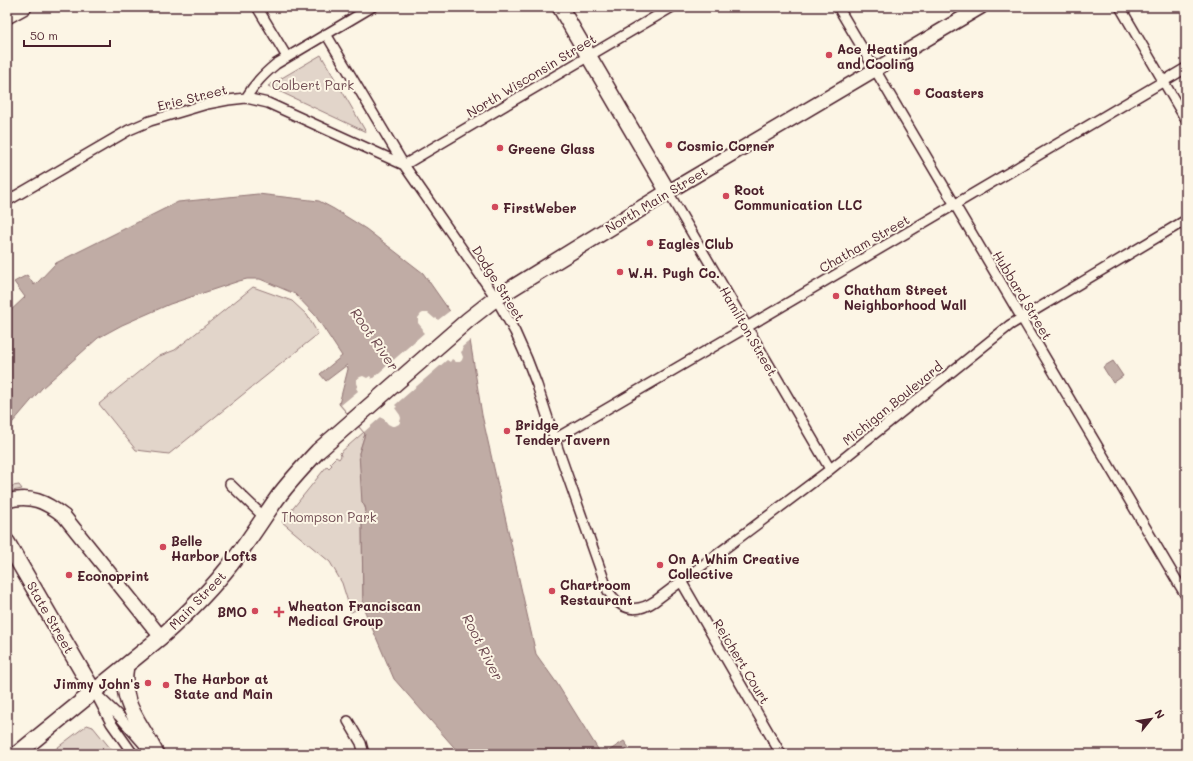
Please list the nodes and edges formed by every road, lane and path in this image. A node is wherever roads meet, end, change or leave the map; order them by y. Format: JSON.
{"nodes":[{"id":1,"x":25,"y":7,"type":"edge"},
{"id":2,"x":257,"y":7,"type":"edge"},
{"id":3,"x":372,"y":7,"type":"edge"},
{"id":4,"x":560,"y":7,"type":"edge"},
{"id":5,"x":672,"y":7,"type":"edge"},
{"id":6,"x":838,"y":7,"type":"edge"},
{"id":7,"x":981,"y":7,"type":"edge"},
{"id":8,"x":1120,"y":7,"type":"edge"},
{"id":9,"x":7,"y":17,"type":"edge"},
{"id":10,"x":326,"y":34,"type":"junction"},
{"id":11,"x":588,"y":56,"type":"junction"},
{"id":12,"x":287,"y":57,"type":"junction"},
{"id":13,"x":1186,"y":68,"type":"edge"},
{"id":14,"x":875,"y":70,"type":"junction"},
{"id":15,"x":1163,"y":81,"type":"junction"},
{"id":16,"x":246,"y":98,"type":"junction"},
{"id":17,"x":1186,"y":120,"type":"edge"},
{"id":18,"x":404,"y":165,"type":"junction"},
{"id":19,"x":668,"y":192,"type":"junction"},
{"id":20,"x":7,"y":201,"type":"edge"},
{"id":21,"x":955,"y":205,"type":"junction"},
{"id":22,"x":1186,"y":220,"type":"edge"},
{"id":23,"x":496,"y":298,"type":"junction"},
{"id":24,"x":1022,"y":318,"type":"junction"},
{"id":25,"x":747,"y":327,"type":"junction"},
{"id":26,"x":352,"y":421,"type":"joint"},
{"id":27,"x":555,"y":439,"type":"junction"},
{"id":28,"x":830,"y":469,"type":"junction"},
{"id":29,"x":230,"y":484,"type":"dead end"},
{"id":30,"x":8,"y":500,"type":"edge"},
{"id":31,"x":264,"y":517,"type":"junction"},
{"id":32,"x":7,"y":542,"type":"edge"},
{"id":33,"x":681,"y":582,"type":"junction"},
{"id":34,"x":1186,"y":596,"type":"edge"},
{"id":35,"x":622,"y":605,"type":"joint"},
{"id":36,"x":162,"y":637,"type":"junction"},
{"id":37,"x":126,"y":666,"type":"junction"},
{"id":38,"x":94,"y":692,"type":"junction"},
{"id":39,"x":348,"y":721,"type":"dead end"},
{"id":40,"x":16,"y":754,"type":"edge"},
{"id":41,"x":133,"y":754,"type":"edge"},
{"id":42,"x":152,"y":754,"type":"edge"},
{"id":43,"x":156,"y":754,"type":"edge"},
{"id":44,"x":364,"y":754,"type":"edge"},
{"id":45,"x":781,"y":754,"type":"edge"}],
"edges":[{"from":1,"to":9,"type":"main road"},
{"from":2,"to":12,"type":"street"},
{"from":3,"to":10,"type":"street","name":"Erie Street"},
{"from":4,"to":11,"type":"main road","name":"Hamilton Street"},
{"from":5,"to":11,"type":"street","name":"North Wisconsin Street"},
{"from":6,"to":14,"type":"street","name":"Hubbard Street"},
{"from":7,"to":14,"type":"main road","name":"North Main Street"},
{"from":8,"to":15,"type":"street"},
{"from":10,"to":12,"type":"street","name":"Erie Street"},
{"from":10,"to":18,"type":"street","name":"Dodge Street"},
{"from":11,"to":18,"type":"street","name":"North Wisconsin Street"},
{"from":11,"to":19,"type":"main road","name":"Hamilton Street"},
{"from":12,"to":16,"type":"street","name":"Erie Street"},
{"from":13,"to":15,"type":"street","name":"Chatham Street"},
{"from":14,"to":19,"type":"main road","name":"North Main Street"},
{"from":14,"to":21,"type":"street","name":"Hubbard Street"},
{"from":15,"to":17,"type":"street"},
{"from":15,"to":21,"type":"street","name":"Chatham Street"},
{"from":16,"to":18,"type":"street"},
{"from":16,"to":20,"type":"street","name":"Erie Street"},
{"from":18,"to":23,"type":"street","name":"Dodge Street"},
{"from":19,"to":23,"type":"main road","name":"North Main Street"},
{"from":19,"to":25,"type":"street","name":"Hamilton Street"},
{"from":21,"to":24,"type":"street","name":"Hubbard Street"},
{"from":21,"to":25,"type":"street","name":"Chatham Street"},
{"from":22,"to":24,"type":"street","name":"Michigan Boulevard"},
{"from":23,"to":26,"type":"main road","name":"North Main Street"},
{"from":23,"to":27,"type":"street","name":"Dodge Street"},
{"from":24,"to":28,"type":"street","name":"Michigan Boulevard"},
{"from":24,"to":34,"type":"street","name":"Hubbard Street"},
{"from":25,"to":27,"type":"street","name":"Chatham Street"},
{"from":25,"to":28,"type":"street","name":"Hamilton Street"},
{"from":26,"to":31,"type":"main road","name":"Main Street"},
{"from":27,"to":35,"type":"street","name":"Dodge Street"},
{"from":28,"to":33,"type":"street","name":"Michigan Boulevard"},
{"from":29,"to":31,"type":"street"},
{"from":30,"to":36,"type":"main road"},
{"from":31,"to":36,"type":"main road","name":"Main Street"},
{"from":32,"to":38,"type":"main road","name":"State Street"},
{"from":33,"to":35,"type":"street","name":"Michigan Boulevard"},
{"from":33,"to":45,"type":"street","name":"Reichert Court"},
{"from":36,"to":37,"type":"main road","name":"Main Street"},
{"from":37,"to":38,"type":"main road","name":"Main Street"},
{"from":37,"to":43,"type":"main road"},
{"from":38,"to":40,"type":"main road","name":"Main Street"},
{"from":38,"to":41,"type":"street"},
{"from":38,"to":42,"type":"street"},
{"from":39,"to":44,"type":"street"}]}
